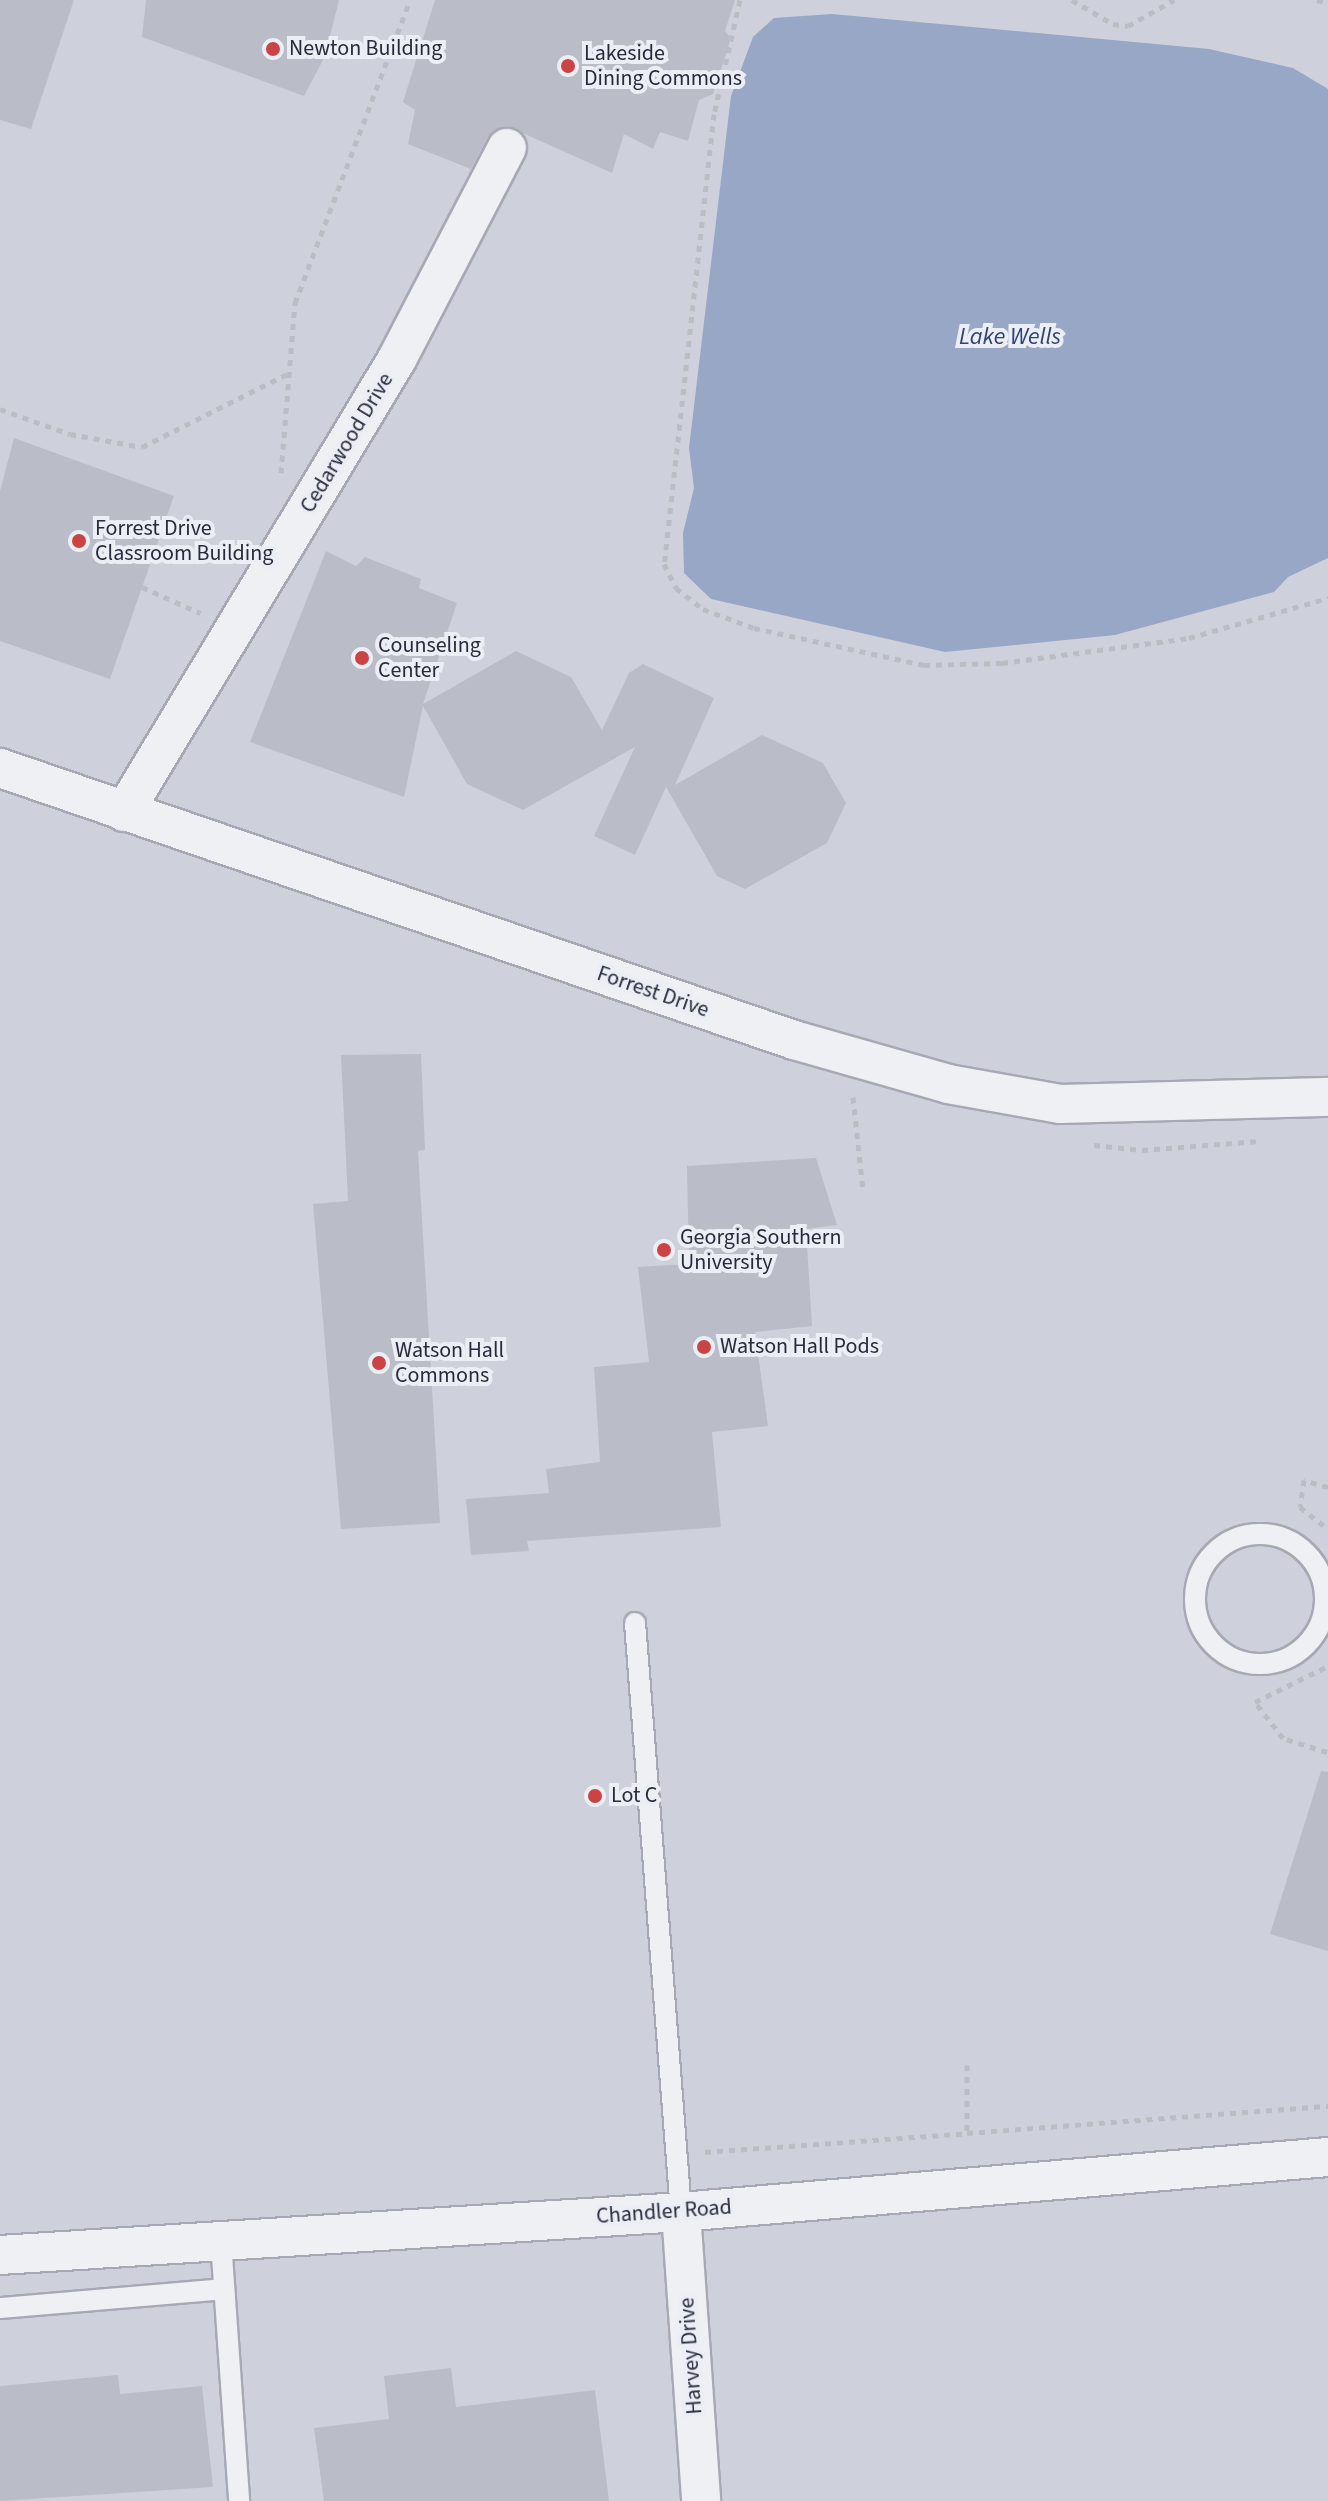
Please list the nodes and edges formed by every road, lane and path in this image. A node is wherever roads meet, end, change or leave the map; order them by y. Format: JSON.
{"nodes":[{"id":1,"x":410,"y":0,"type":"edge"},
{"id":2,"x":740,"y":0,"type":"edge"},
{"id":3,"x":1072,"y":0,"type":"edge"},
{"id":4,"x":1174,"y":0,"type":"edge"},
{"id":5,"x":1317,"y":0,"type":"edge"},
{"id":6,"x":1328,"y":3,"type":"edge"},
{"id":7,"x":507,"y":148,"type":"dead end"},
{"id":8,"x":287,"y":374,"type":"junction"},
{"id":9,"x":0,"y":409,"type":"edge"},
{"id":10,"x":280,"y":480,"type":"dead end"},
{"id":11,"x":142,"y":587,"type":"dead end"},
{"id":12,"x":1328,"y":598,"type":"edge"},
{"id":13,"x":209,"y":602,"type":"dead end"},
{"id":14,"x":0,"y":768,"type":"edge"},
{"id":15,"x":124,"y":812,"type":"junction"},
{"id":16,"x":1328,"y":1097,"type":"edge"},
{"id":17,"x":1328,"y":1487,"type":"edge"},
{"id":18,"x":1328,"y":1529,"type":"edge"},
{"id":19,"x":635,"y":1623,"type":"dead end"},
{"id":20,"x":1200,"y":1627,"type":"joint"},
{"id":21,"x":1328,"y":1666,"type":"edge"},
{"id":22,"x":1327,"y":1752,"type":"edge"},
{"id":23,"x":967,"y":2065,"type":"dead end"},
{"id":24,"x":1328,"y":2106,"type":"edge"},
{"id":25,"x":967,"y":2133,"type":"junction"},
{"id":26,"x":692,"y":2153,"type":"dead end"},
{"id":27,"x":1328,"y":2157,"type":"edge"},
{"id":28,"x":681,"y":2212,"type":"junction"},
{"id":29,"x":221,"y":2241,"type":"junction"},
{"id":30,"x":0,"y":2255,"type":"edge"},
{"id":31,"x":224,"y":2289,"type":"junction"},
{"id":32,"x":0,"y":2308,"type":"edge"},
{"id":33,"x":239,"y":2501,"type":"edge"},
{"id":34,"x":701,"y":2501,"type":"edge"}],
"edges":[{"from":1,"to":8,"type":"path"},
{"from":2,"to":12,"type":"path"},
{"from":3,"to":4,"type":"path"},
{"from":5,"to":6,"type":"path"},
{"from":7,"to":15,"type":"street","name":"Cedarwood Drive"},
{"from":8,"to":9,"type":"path"},
{"from":8,"to":10,"type":"path"},
{"from":11,"to":13,"type":"path"},
{"from":14,"to":15,"type":"street","name":"Forrest Drive"},
{"from":15,"to":16,"type":"street","name":"Forrest Drive"},
{"from":17,"to":18,"type":"path"},
{"from":19,"to":28,"type":"lane"},
{"from":20,"to":20,"type":"lane"},
{"from":21,"to":22,"type":"path"},
{"from":23,"to":25,"type":"path"},
{"from":24,"to":25,"type":"path"},
{"from":25,"to":26,"type":"path"},
{"from":27,"to":28,"type":"street","name":"Chandler Road"},
{"from":28,"to":29,"type":"street","name":"Chandler Road"},
{"from":28,"to":34,"type":"street","name":"Harvey Drive"},
{"from":29,"to":30,"type":"street","name":"Chandler Road"},
{"from":29,"to":31,"type":"lane"},
{"from":31,"to":32,"type":"lane"},
{"from":31,"to":33,"type":"lane"}]}
